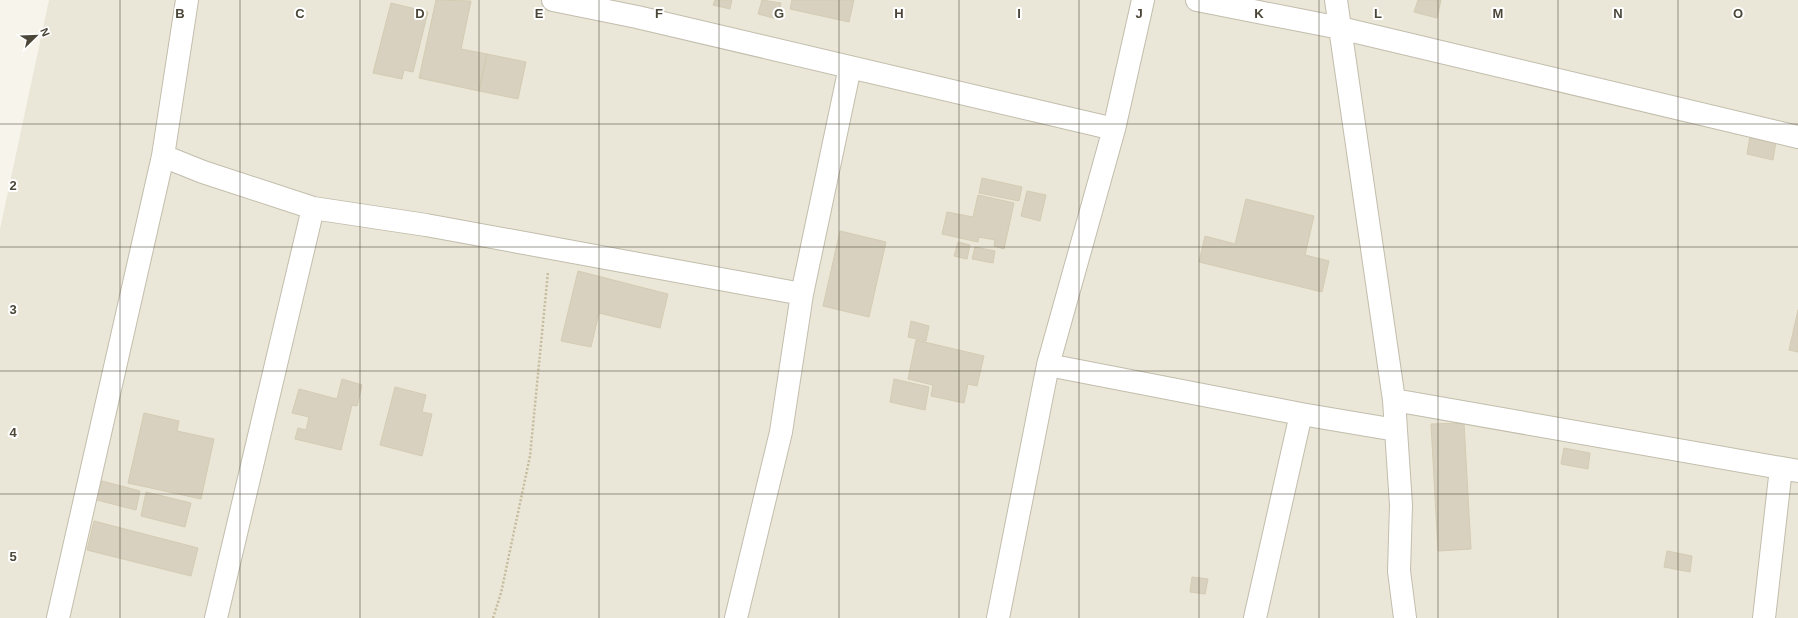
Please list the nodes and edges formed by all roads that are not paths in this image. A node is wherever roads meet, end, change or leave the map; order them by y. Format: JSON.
{"nodes":[{"id":1,"x":187,"y":0,"type":"edge"},
{"id":2,"x":553,"y":0,"type":"edge"},
{"id":3,"x":1143,"y":0,"type":"edge"},
{"id":4,"x":1197,"y":0,"type":"edge"},
{"id":5,"x":1336,"y":0,"type":"edge"},
{"id":6,"x":1340,"y":28,"type":"junction"},
{"id":7,"x":850,"y":67,"type":"junction"},
{"id":8,"x":1114,"y":129,"type":"junction"},
{"id":9,"x":1798,"y":137,"type":"edge"},
{"id":10,"x":163,"y":156,"type":"junction"},
{"id":11,"x":313,"y":208,"type":"junction"},
{"id":12,"x":802,"y":294,"type":"junction"},
{"id":13,"x":1048,"y":365,"type":"junction"},
{"id":14,"x":1394,"y":400,"type":"junction"},
{"id":15,"x":1301,"y":414,"type":"junction"},
{"id":16,"x":1396,"y":430,"type":"junction"},
{"id":17,"x":1789,"y":469,"type":"edge"},
{"id":18,"x":58,"y":618,"type":"edge"},
{"id":19,"x":216,"y":618,"type":"edge"},
{"id":20,"x":736,"y":618,"type":"edge"},
{"id":21,"x":998,"y":618,"type":"edge"},
{"id":22,"x":1255,"y":618,"type":"edge"},
{"id":23,"x":1405,"y":618,"type":"edge"},
{"id":24,"x":1764,"y":618,"type":"edge"}],
"edges":[{"from":1,"to":10,"type":"street"},
{"from":2,"to":7,"type":"street"},
{"from":3,"to":8,"type":"street"},
{"from":4,"to":6,"type":"street"},
{"from":5,"to":6,"type":"street"},
{"from":6,"to":9,"type":"street"},
{"from":6,"to":14,"type":"street"},
{"from":7,"to":8,"type":"street"},
{"from":7,"to":12,"type":"street"},
{"from":8,"to":13,"type":"street"},
{"from":10,"to":11,"type":"street"},
{"from":10,"to":18,"type":"street"},
{"from":11,"to":12,"type":"street"},
{"from":11,"to":19,"type":"street"},
{"from":12,"to":20,"type":"street"},
{"from":13,"to":15,"type":"street"},
{"from":13,"to":21,"type":"street"},
{"from":14,"to":16,"type":"street"},
{"from":14,"to":17,"type":"street"},
{"from":15,"to":16,"type":"street"},
{"from":15,"to":22,"type":"street"},
{"from":16,"to":23,"type":"street"},
{"from":17,"to":24,"type":"street"}]}
